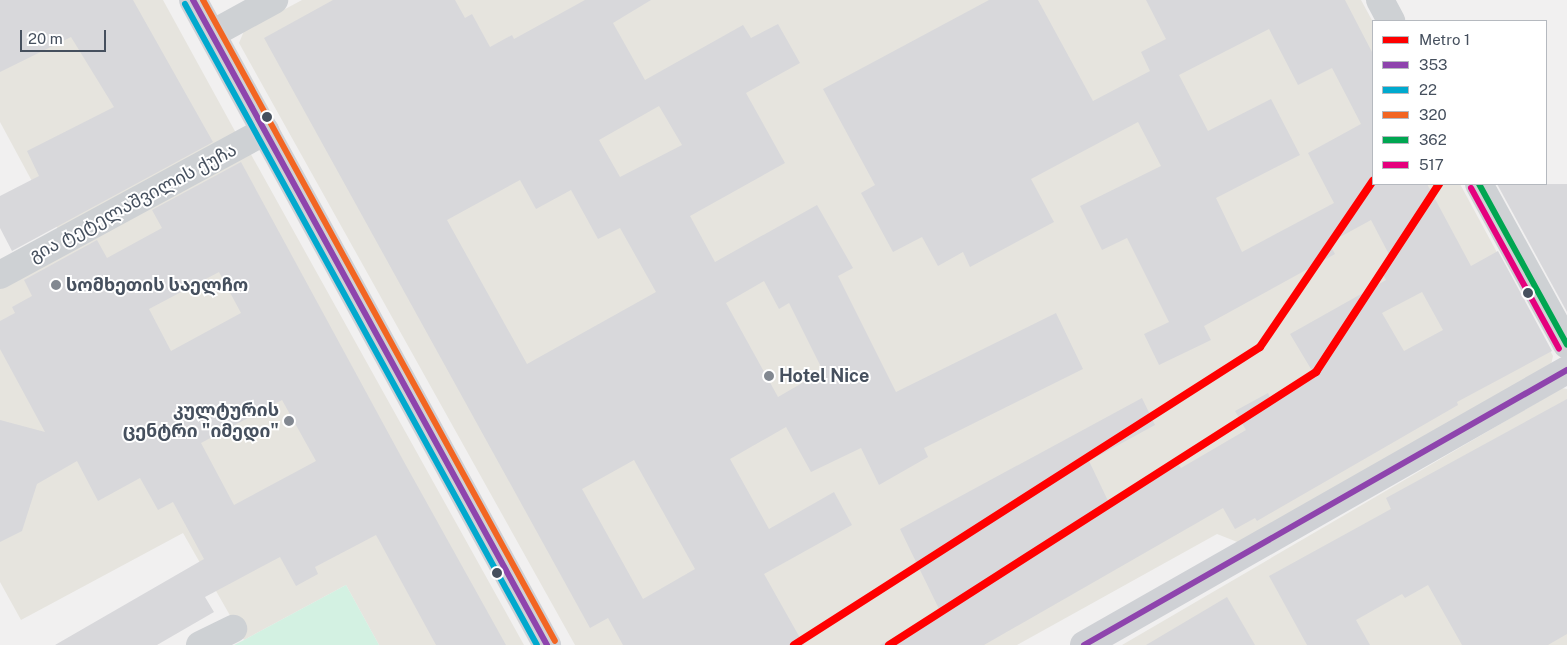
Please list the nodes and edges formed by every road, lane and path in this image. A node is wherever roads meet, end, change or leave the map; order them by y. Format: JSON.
{"nodes":[{"id":1,"x":193,"y":0,"type":"edge"},
{"id":2,"x":274,"y":0,"type":"edge"},
{"id":3,"x":1380,"y":0,"type":"edge"},
{"id":4,"x":1391,"y":20,"type":"edge"},
{"id":5,"x":212,"y":34,"type":"junction"},
{"id":6,"x":265,"y":131,"type":"junction"},
{"id":7,"x":1480,"y":185,"type":"edge"},
{"id":8,"x":0,"y":275,"type":"edge"},
{"id":9,"x":1567,"y":345,"type":"edge"},
{"id":10,"x":1567,"y":370,"type":"edge"},
{"id":11,"x":233,"y":629,"type":"dead end"},
{"id":12,"x":200,"y":645,"type":"edge"},
{"id":13,"x":547,"y":645,"type":"edge"},
{"id":14,"x":1084,"y":645,"type":"edge"}],
"edges":[{"from":1,"to":5,"type":"main road"},
{"from":2,"to":5,"type":"street"},
{"from":3,"to":4,"type":"street"},
{"from":5,"to":6,"type":"main road"},
{"from":6,"to":8,"type":"street","name":"გია ტეტელაშვილის ქუჩა"},
{"from":6,"to":13,"type":"main road"},
{"from":7,"to":9,"type":"street"},
{"from":10,"to":14,"type":"main road"},
{"from":11,"to":12,"type":"street"}]}
